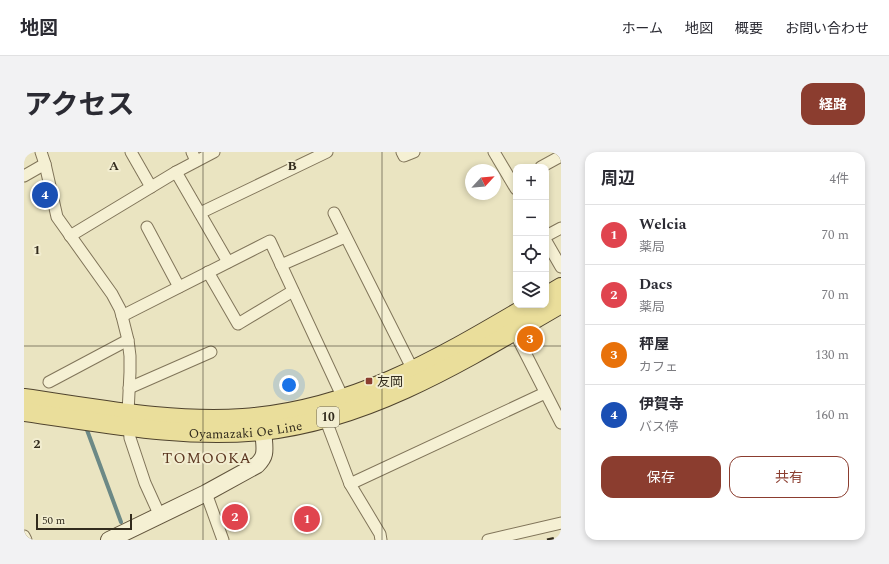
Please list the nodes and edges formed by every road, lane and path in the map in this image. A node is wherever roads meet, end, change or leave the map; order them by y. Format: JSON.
{"nodes":[{"id":1,"x":41,"y":152,"type":"edge"},
{"id":2,"x":131,"y":152,"type":"edge"},
{"id":3,"x":214,"y":152,"type":"edge"},
{"id":4,"x":327,"y":152,"type":"edge"},
{"id":5,"x":402,"y":152,"type":"edge"},
{"id":6,"x":414,"y":152,"type":"edge"},
{"id":7,"x":494,"y":152,"type":"edge"},
{"id":8,"x":561,"y":156,"type":"edge"},
{"id":9,"x":194,"y":157,"type":"edge"},
{"id":10,"x":45,"y":164,"type":"junction"},
{"id":11,"x":546,"y":164,"type":"edge"},
{"id":12,"x":176,"y":172,"type":"junction"},
{"id":13,"x":24,"y":176,"type":"edge"},
{"id":14,"x":513,"y":181,"type":"edge"},
{"id":15,"x":152,"y":187,"type":"junction"},
{"id":16,"x":200,"y":213,"type":"junction"},
{"id":17,"x":334,"y":213,"type":"dead end"},
{"id":18,"x":147,"y":227,"type":"dead end"},
{"id":19,"x":561,"y":228,"type":"edge"},
{"id":20,"x":549,"y":234,"type":"edge"},
{"id":21,"x":70,"y":236,"type":"junction"},
{"id":22,"x":345,"y":237,"type":"junction"},
{"id":23,"x":549,"y":246,"type":"edge"},
{"id":24,"x":228,"y":262,"type":"junction"},
{"id":25,"x":280,"y":265,"type":"junction"},
{"id":26,"x":561,"y":266,"type":"edge"},
{"id":27,"x":208,"y":272,"type":"junction"},
{"id":28,"x":179,"y":287,"type":"junction"},
{"id":29,"x":561,"y":287,"type":"edge"},
{"id":30,"x":293,"y":291,"type":"junction"},
{"id":31,"x":549,"y":294,"type":"edge"},
{"id":32,"x":561,"y":304,"type":"edge"},
{"id":33,"x":525,"y":308,"type":"edge"},
{"id":34,"x":122,"y":316,"type":"junction"},
{"id":35,"x":514,"y":331,"type":"junction"},
{"id":36,"x":128,"y":340,"type":"junction"},
{"id":37,"x":211,"y":352,"type":"dead end"},
{"id":38,"x":413,"y":370,"type":"junction"},
{"id":39,"x":49,"y":382,"type":"dead end"},
{"id":40,"x":129,"y":388,"type":"junction"},
{"id":41,"x":545,"y":393,"type":"junction"},
{"id":42,"x":24,"y":398,"type":"edge"},
{"id":43,"x":342,"y":398,"type":"junction"},
{"id":44,"x":24,"y":412,"type":"edge"},
{"id":45,"x":325,"y":418,"type":"junction"},
{"id":46,"x":129,"y":420,"type":"junction"},
{"id":47,"x":261,"y":423,"type":"junction"},
{"id":48,"x":561,"y":423,"type":"edge"},
{"id":49,"x":350,"y":484,"type":"junction"},
{"id":50,"x":206,"y":493,"type":"junction"},
{"id":51,"x":160,"y":516,"type":"junction"},
{"id":52,"x":561,"y":523,"type":"edge"},
{"id":53,"x":24,"y":536,"type":"edge"},
{"id":54,"x":26,"y":540,"type":"edge"},
{"id":55,"x":109,"y":540,"type":"edge"},
{"id":56,"x":223,"y":540,"type":"edge"},
{"id":57,"x":381,"y":540,"type":"edge"},
{"id":58,"x":488,"y":540,"type":"edge"}],
"edges":[{"from":1,"to":10,"type":"street"},
{"from":2,"to":15,"type":"street"},
{"from":3,"to":9,"type":"street"},
{"from":4,"to":16,"type":"street"},
{"from":5,"to":6,"type":"street"},
{"from":7,"to":14,"type":"street"},
{"from":8,"to":11,"type":"street"},
{"from":9,"to":12,"type":"street"},
{"from":10,"to":13,"type":"street"},
{"from":10,"to":21,"type":"street"},
{"from":12,"to":15,"type":"street"},
{"from":12,"to":16,"type":"street"},
{"from":15,"to":21,"type":"street"},
{"from":16,"to":24,"type":"street"},
{"from":17,"to":22,"type":"street"},
{"from":18,"to":28,"type":"street"},
{"from":19,"to":20,"type":"street"},
{"from":21,"to":34,"type":"street"},
{"from":22,"to":25,"type":"street"},
{"from":22,"to":38,"type":"street"},
{"from":23,"to":26,"type":"street"},
{"from":24,"to":25,"type":"street"},
{"from":24,"to":27,"type":"street"},
{"from":25,"to":30,"type":"street"},
{"from":27,"to":28,"type":"street"},
{"from":27,"to":30,"type":"street"},
{"from":28,"to":34,"type":"street"},
{"from":29,"to":31,"type":"main road"},
{"from":30,"to":43,"type":"street"},
{"from":32,"to":35,"type":"main road","name":"Oyamazaki Oe Line","number":"10"},
{"from":33,"to":38,"type":"main road","name":"Oyamazaki Oe Line","number":"10"},
{"from":34,"to":36,"type":"street"},
{"from":35,"to":41,"type":"street"},
{"from":35,"to":45,"type":"main road","name":"Oyamazaki Oe Line","number":"10"},
{"from":36,"to":39,"type":"street"},
{"from":36,"to":40,"type":"street"},
{"from":37,"to":40,"type":"street"},
{"from":38,"to":43,"type":"main road","name":"Oyamazaki Oe Line","number":"10"},
{"from":40,"to":46,"type":"street"},
{"from":41,"to":48,"type":"street"},
{"from":41,"to":49,"type":"street"},
{"from":42,"to":46,"type":"main road","name":"Oyamazaki Oe Line","number":"10"},
{"from":43,"to":47,"type":"main road","name":"Oyamazaki Oe Line","number":"10"},
{"from":44,"to":46,"type":"main road","name":"Oyamazaki Oe Line","number":"10"},
{"from":45,"to":47,"type":"main road","name":"Oyamazaki Oe Line","number":"10"},
{"from":45,"to":49,"type":"street"},
{"from":46,"to":47,"type":"main road","name":"Oyamazaki Oe Line","number":"10"},
{"from":46,"to":51,"type":"street"},
{"from":47,"to":50,"type":"street"},
{"from":49,"to":57,"type":"street"},
{"from":50,"to":51,"type":"street"},
{"from":50,"to":56,"type":"street"},
{"from":51,"to":55,"type":"street"},
{"from":52,"to":58,"type":"street"},
{"from":53,"to":54,"type":"street"}]}
